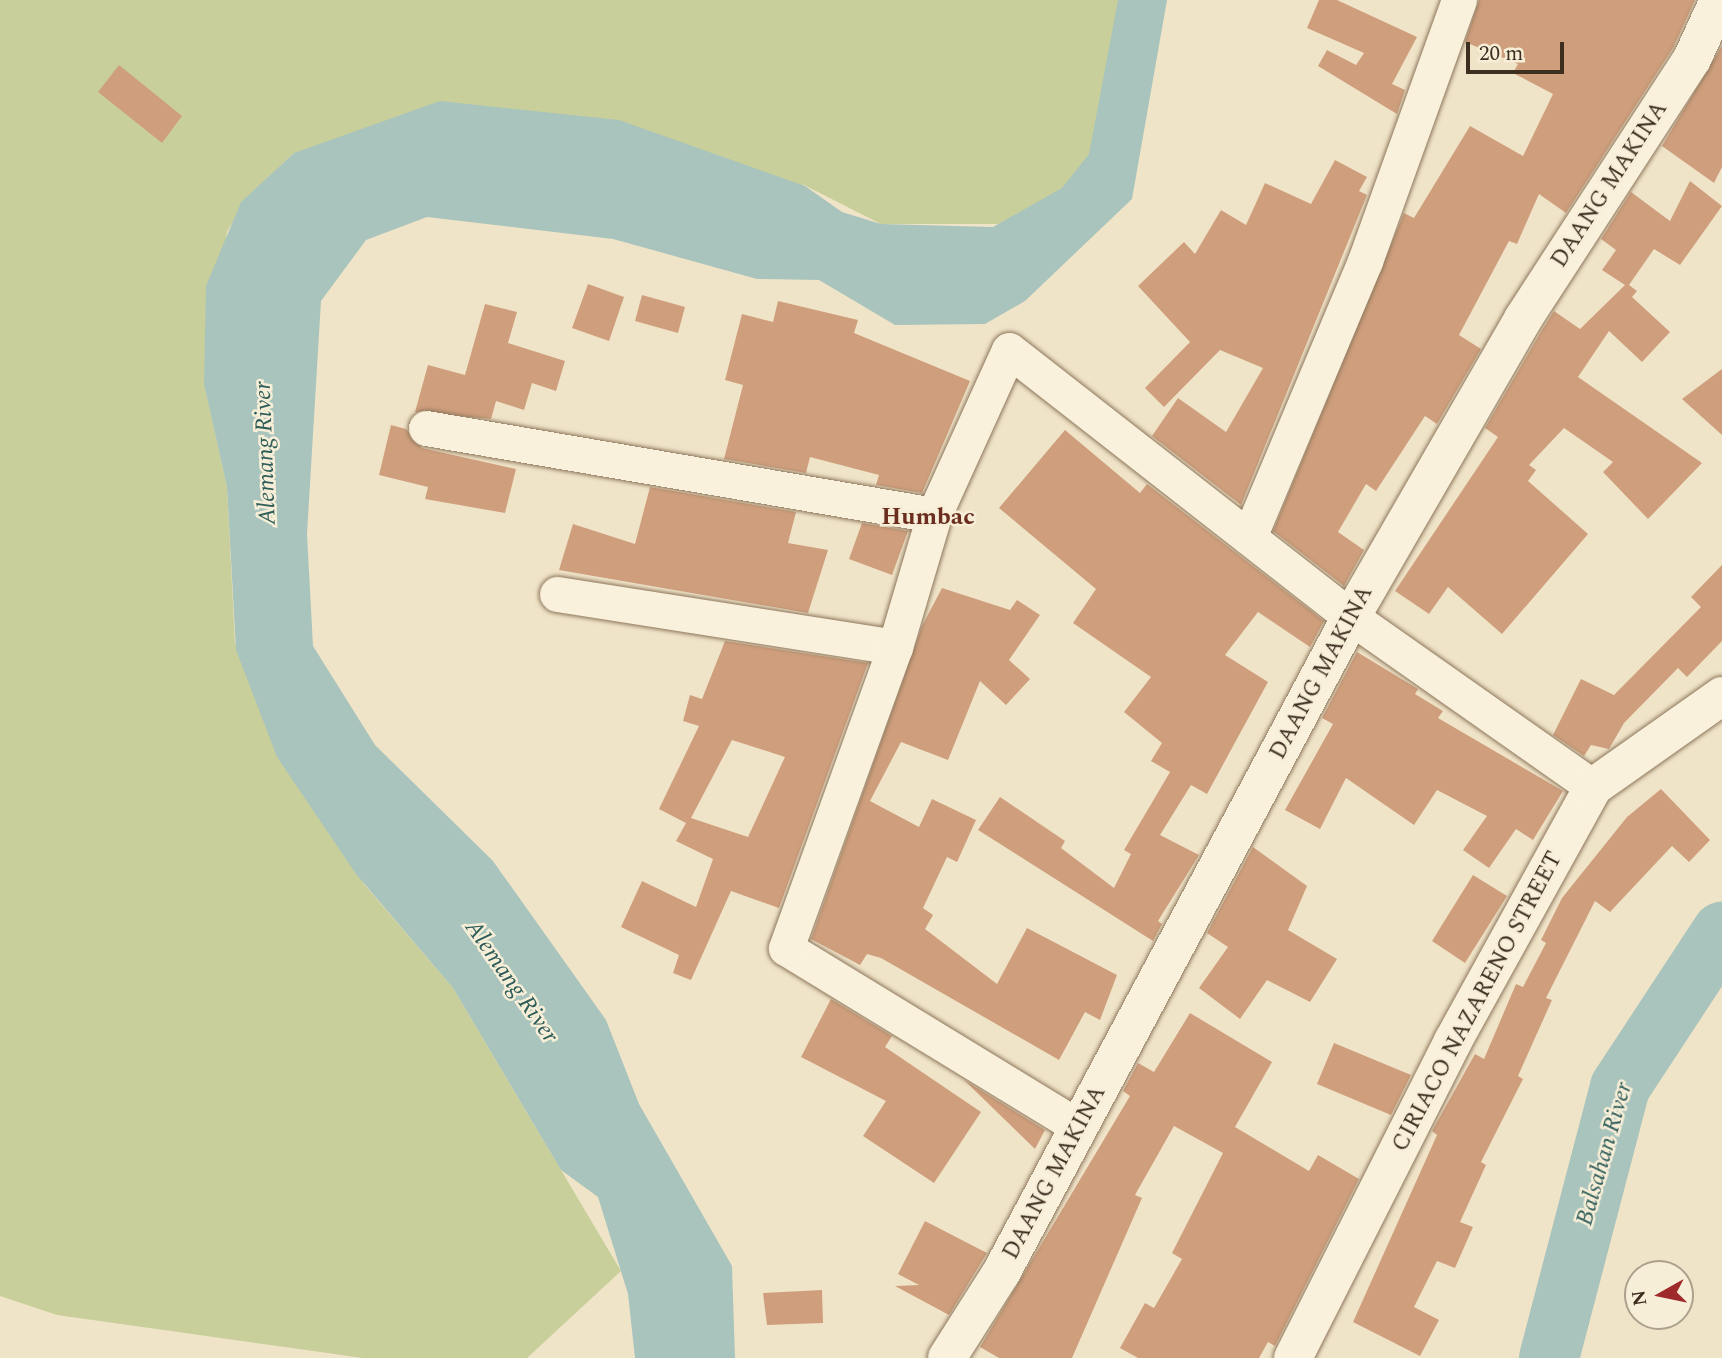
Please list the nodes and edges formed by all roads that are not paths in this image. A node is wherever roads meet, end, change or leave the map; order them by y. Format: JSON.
{"nodes":[{"id":1,"x":1459,"y":0,"type":"edge"},
{"id":2,"x":1719,"y":0,"type":"edge"},
{"id":3,"x":426,"y":428,"type":"dead end"},
{"id":4,"x":934,"y":515,"type":"junction"},
{"id":5,"x":1250,"y":537,"type":"junction"},
{"id":6,"x":557,"y":594,"type":"dead end"},
{"id":7,"x":1350,"y":617,"type":"junction"},
{"id":8,"x":895,"y":647,"type":"junction"},
{"id":9,"x":1722,"y":696,"type":"edge"},
{"id":10,"x":1593,"y":787,"type":"junction"},
{"id":11,"x":1079,"y":1127,"type":"junction"},
{"id":12,"x":947,"y":1358,"type":"edge"},
{"id":13,"x":1293,"y":1358,"type":"edge"}],
"edges":[{"from":1,"to":5,"type":"street"},
{"from":2,"to":7,"type":"street","name":"DAANG MAKINA"},
{"from":3,"to":4,"type":"street"},
{"from":4,"to":5,"type":"street"},
{"from":4,"to":8,"type":"street"},
{"from":5,"to":7,"type":"street"},
{"from":6,"to":8,"type":"street"},
{"from":7,"to":10,"type":"street"},
{"from":7,"to":11,"type":"street","name":"DAANG MAKINA"},
{"from":8,"to":11,"type":"street"},
{"from":9,"to":10,"type":"street","name":"CIRIACO NAZARENO STREET"},
{"from":10,"to":13,"type":"street","name":"CIRIACO NAZARENO STREET"},
{"from":11,"to":12,"type":"street","name":"DAANG MAKINA"}]}
